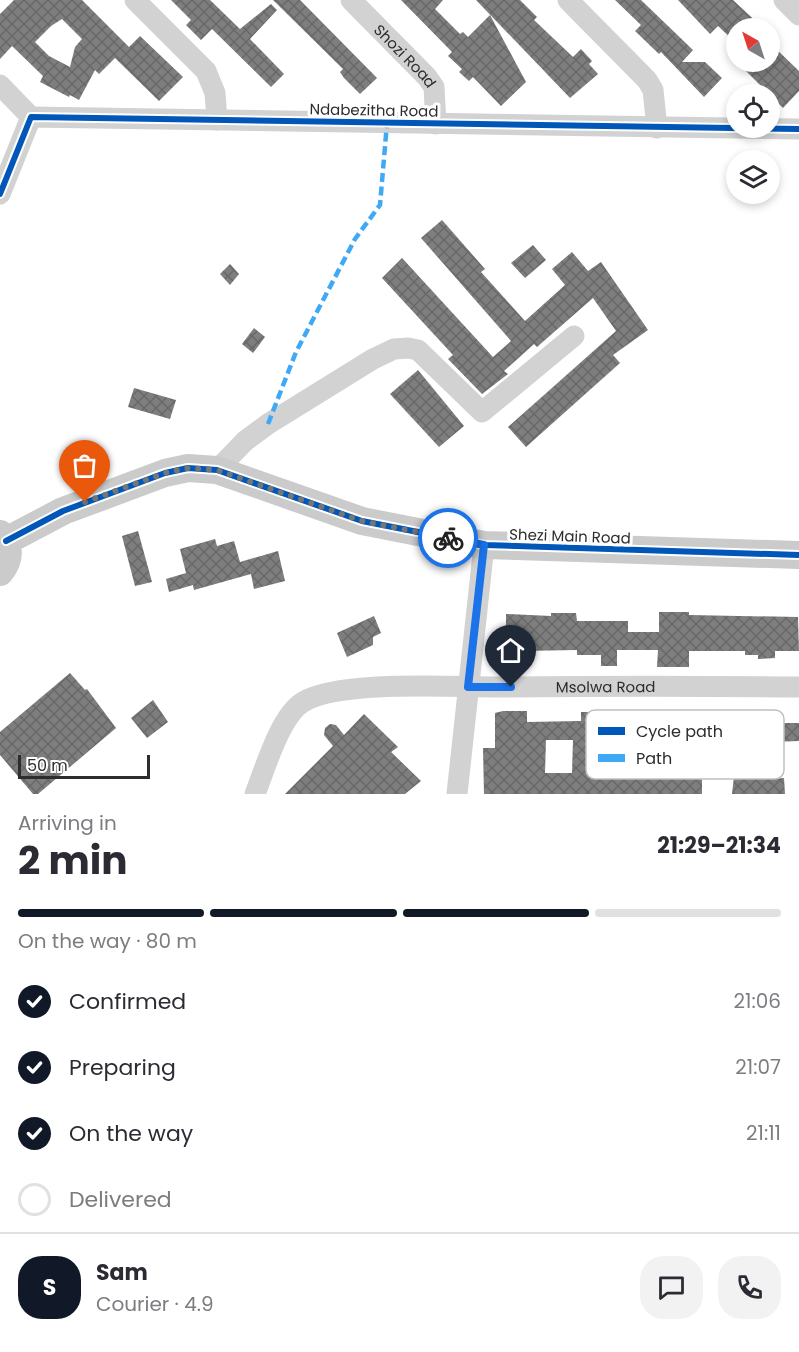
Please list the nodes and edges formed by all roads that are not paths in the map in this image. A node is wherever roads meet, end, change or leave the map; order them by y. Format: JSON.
{"nodes":[{"id":1,"x":135,"y":0,"type":"edge"},
{"id":2,"x":351,"y":0,"type":"edge"},
{"id":3,"x":568,"y":0,"type":"edge"},
{"id":4,"x":784,"y":0,"type":"edge"},
{"id":5,"x":799,"y":15,"type":"edge"},
{"id":6,"x":0,"y":85,"type":"edge"},
{"id":7,"x":31,"y":117,"type":"junction"},
{"id":8,"x":217,"y":120,"type":"junction"},
{"id":9,"x":436,"y":124,"type":"junction"},
{"id":10,"x":657,"y":128,"type":"junction"},
{"id":11,"x":799,"y":129,"type":"edge"},
{"id":12,"x":0,"y":194,"type":"edge"},
{"id":13,"x":574,"y":336,"type":"dead end"},
{"id":14,"x":217,"y":470,"type":"junction"},
{"id":15,"x":3,"y":537,"type":"edge"},
{"id":16,"x":484,"y":545,"type":"junction"},
{"id":17,"x":799,"y":555,"type":"edge"},
{"id":18,"x":0,"y":572,"type":"edge"},
{"id":19,"x":468,"y":687,"type":"junction"},
{"id":20,"x":799,"y":687,"type":"edge"},
{"id":21,"x":255,"y":794,"type":"edge"},
{"id":22,"x":457,"y":794,"type":"edge"}],
"edges":[{"from":1,"to":8,"type":"street"},
{"from":2,"to":9,"type":"street","name":"Shozi Road"},
{"from":3,"to":10,"type":"street"},
{"from":4,"to":5,"type":"street"},
{"from":6,"to":7,"type":"street"},
{"from":7,"to":8,"type":"street","name":"Ndabezitha Road"},
{"from":7,"to":12,"type":"street"},
{"from":8,"to":9,"type":"street","name":"Ndabezitha Road"},
{"from":9,"to":10,"type":"street","name":"Ndabezitha Road"},
{"from":10,"to":11,"type":"street","name":"Ndabezitha Road"},
{"from":13,"to":14,"type":"street"},
{"from":14,"to":15,"type":"street","name":"Shezi Main Road"},
{"from":14,"to":16,"type":"street","name":"Shezi Main Road"},
{"from":15,"to":18,"type":"street","name":"Shezi Main Road"},
{"from":16,"to":17,"type":"street","name":"Shezi Main Road"},
{"from":16,"to":19,"type":"street"},
{"from":19,"to":20,"type":"street","name":"Msolwa Road"},
{"from":19,"to":21,"type":"street","name":"Msolwa Road"},
{"from":19,"to":22,"type":"street"}]}
